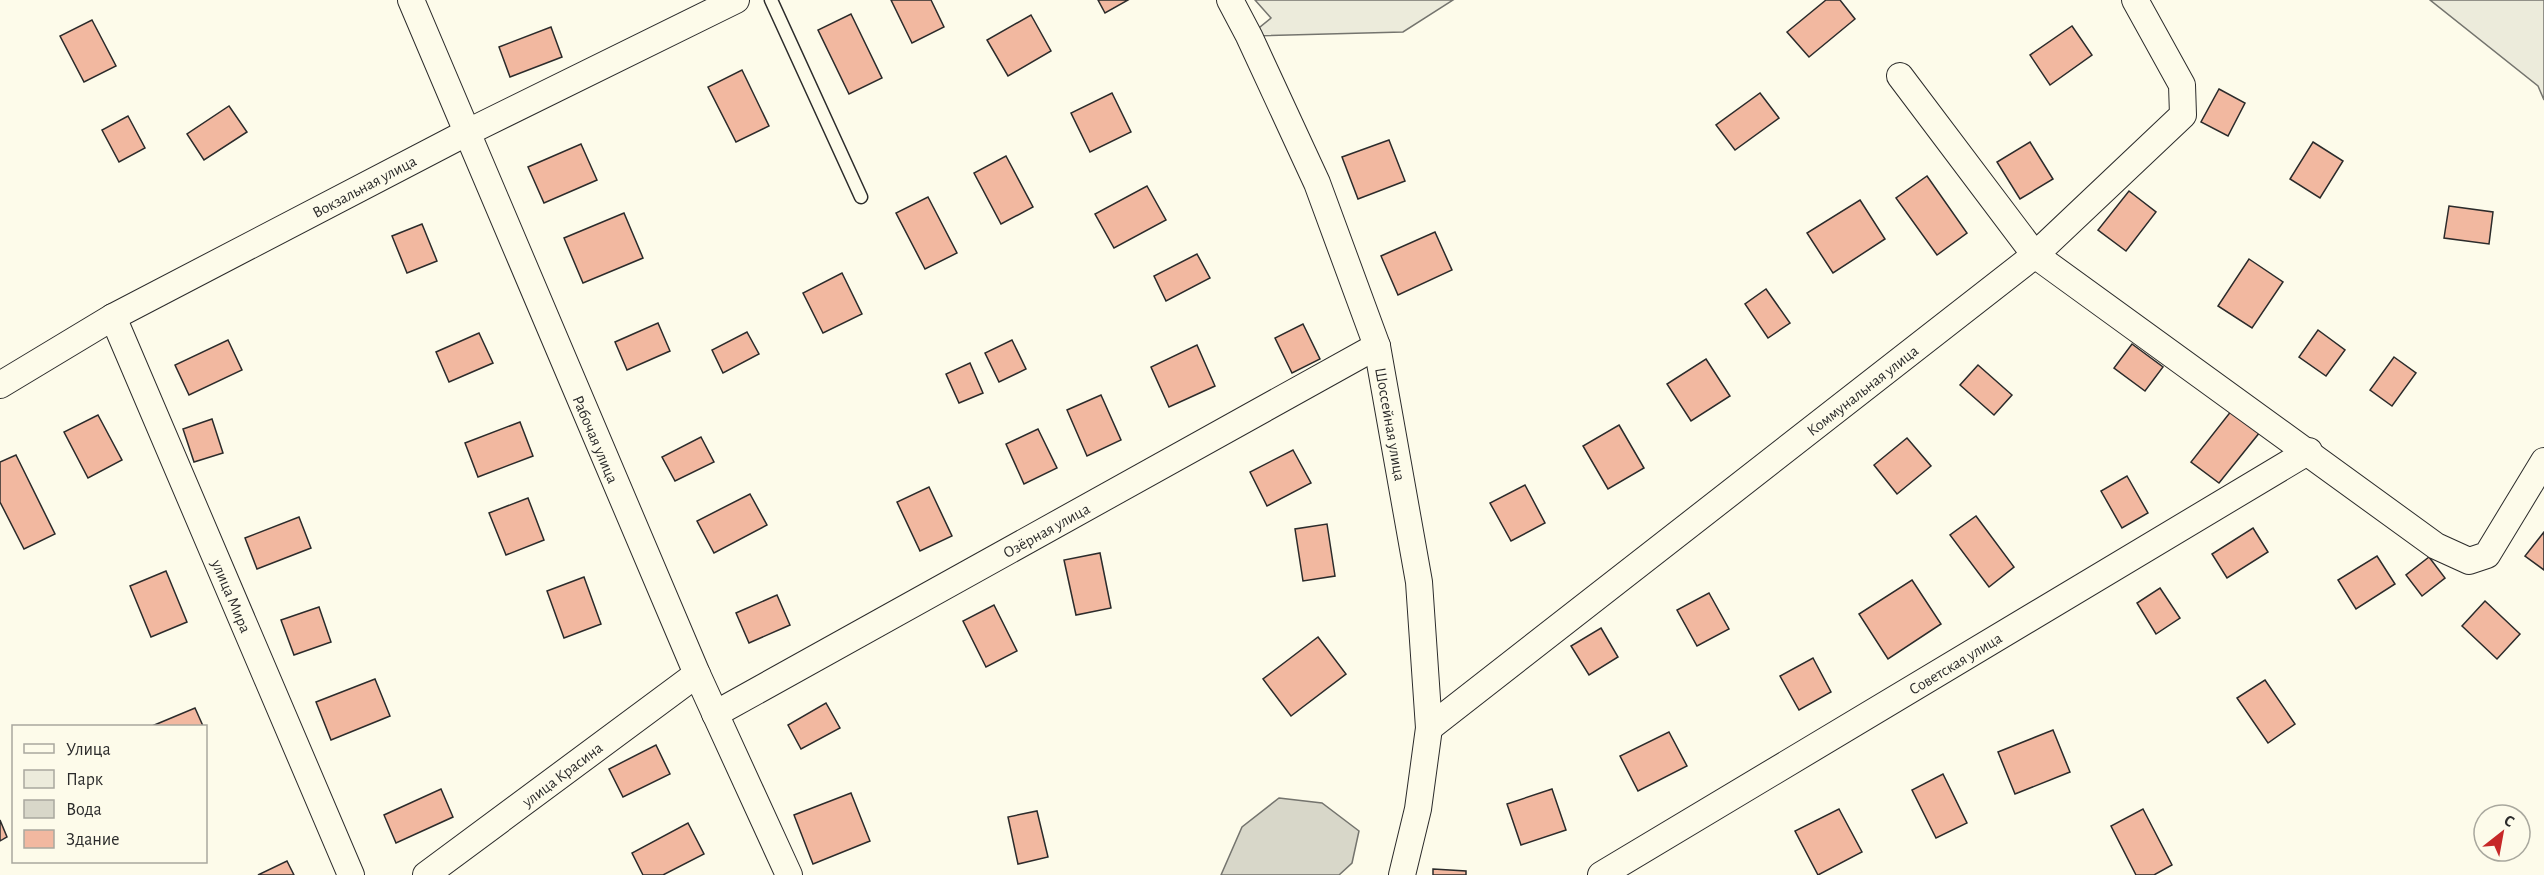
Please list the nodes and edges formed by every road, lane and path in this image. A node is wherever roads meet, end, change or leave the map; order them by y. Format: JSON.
{"nodes":[{"id":1,"x":411,"y":0,"type":"edge"},
{"id":2,"x":736,"y":0,"type":"edge"},
{"id":3,"x":771,"y":0,"type":"edge"},
{"id":4,"x":1230,"y":0,"type":"edge"},
{"id":5,"x":2135,"y":0,"type":"edge"},
{"id":6,"x":1900,"y":76,"type":"dead end"},
{"id":7,"x":466,"y":133,"type":"junction"},
{"id":8,"x":861,"y":196,"type":"dead end"},
{"id":9,"x":2035,"y":255,"type":"junction"},
{"id":10,"x":113,"y":317,"type":"junction"},
{"id":11,"x":1377,"y":346,"type":"junction"},
{"id":12,"x":0,"y":385,"type":"edge"},
{"id":13,"x":2309,"y":451,"type":"junction"},
{"id":14,"x":2544,"y":461,"type":"edge"},
{"id":15,"x":697,"y":674,"type":"junction"},
{"id":16,"x":715,"y":714,"type":"junction"},
{"id":17,"x":1429,"y":728,"type":"junction"},
{"id":18,"x":351,"y":875,"type":"edge"},
{"id":19,"x":426,"y":875,"type":"edge"},
{"id":20,"x":789,"y":875,"type":"edge"},
{"id":21,"x":1402,"y":875,"type":"edge"},
{"id":22,"x":1601,"y":875,"type":"edge"}],
"edges":[{"from":1,"to":7,"type":"street","name":"Рабочая улица"},
{"from":2,"to":7,"type":"street","name":"Вокзальная улица"},
{"from":3,"to":8,"type":"lane"},
{"from":4,"to":11,"type":"street","name":"Шоссейная улица"},
{"from":5,"to":9,"type":"street","name":"Коммунальная улица"},
{"from":6,"to":9,"type":"street"},
{"from":7,"to":10,"type":"street","name":"Вокзальная улица"},
{"from":7,"to":15,"type":"street","name":"Рабочая улица"},
{"from":9,"to":13,"type":"street"},
{"from":9,"to":17,"type":"street","name":"Коммунальная улица"},
{"from":10,"to":12,"type":"street","name":"Вокзальная улица"},
{"from":10,"to":18,"type":"street","name":"улица Мира"},
{"from":11,"to":16,"type":"street","name":"Озёрная улица"},
{"from":11,"to":17,"type":"street","name":"Шоссейная улица"},
{"from":13,"to":14,"type":"street"},
{"from":13,"to":22,"type":"street","name":"Советская улица"},
{"from":15,"to":16,"type":"street","name":"Рабочая улица"},
{"from":15,"to":19,"type":"street","name":"улица Красина"},
{"from":16,"to":20,"type":"street","name":"Рабочая улица"},
{"from":17,"to":21,"type":"street","name":"Шоссейная улица"}]}
